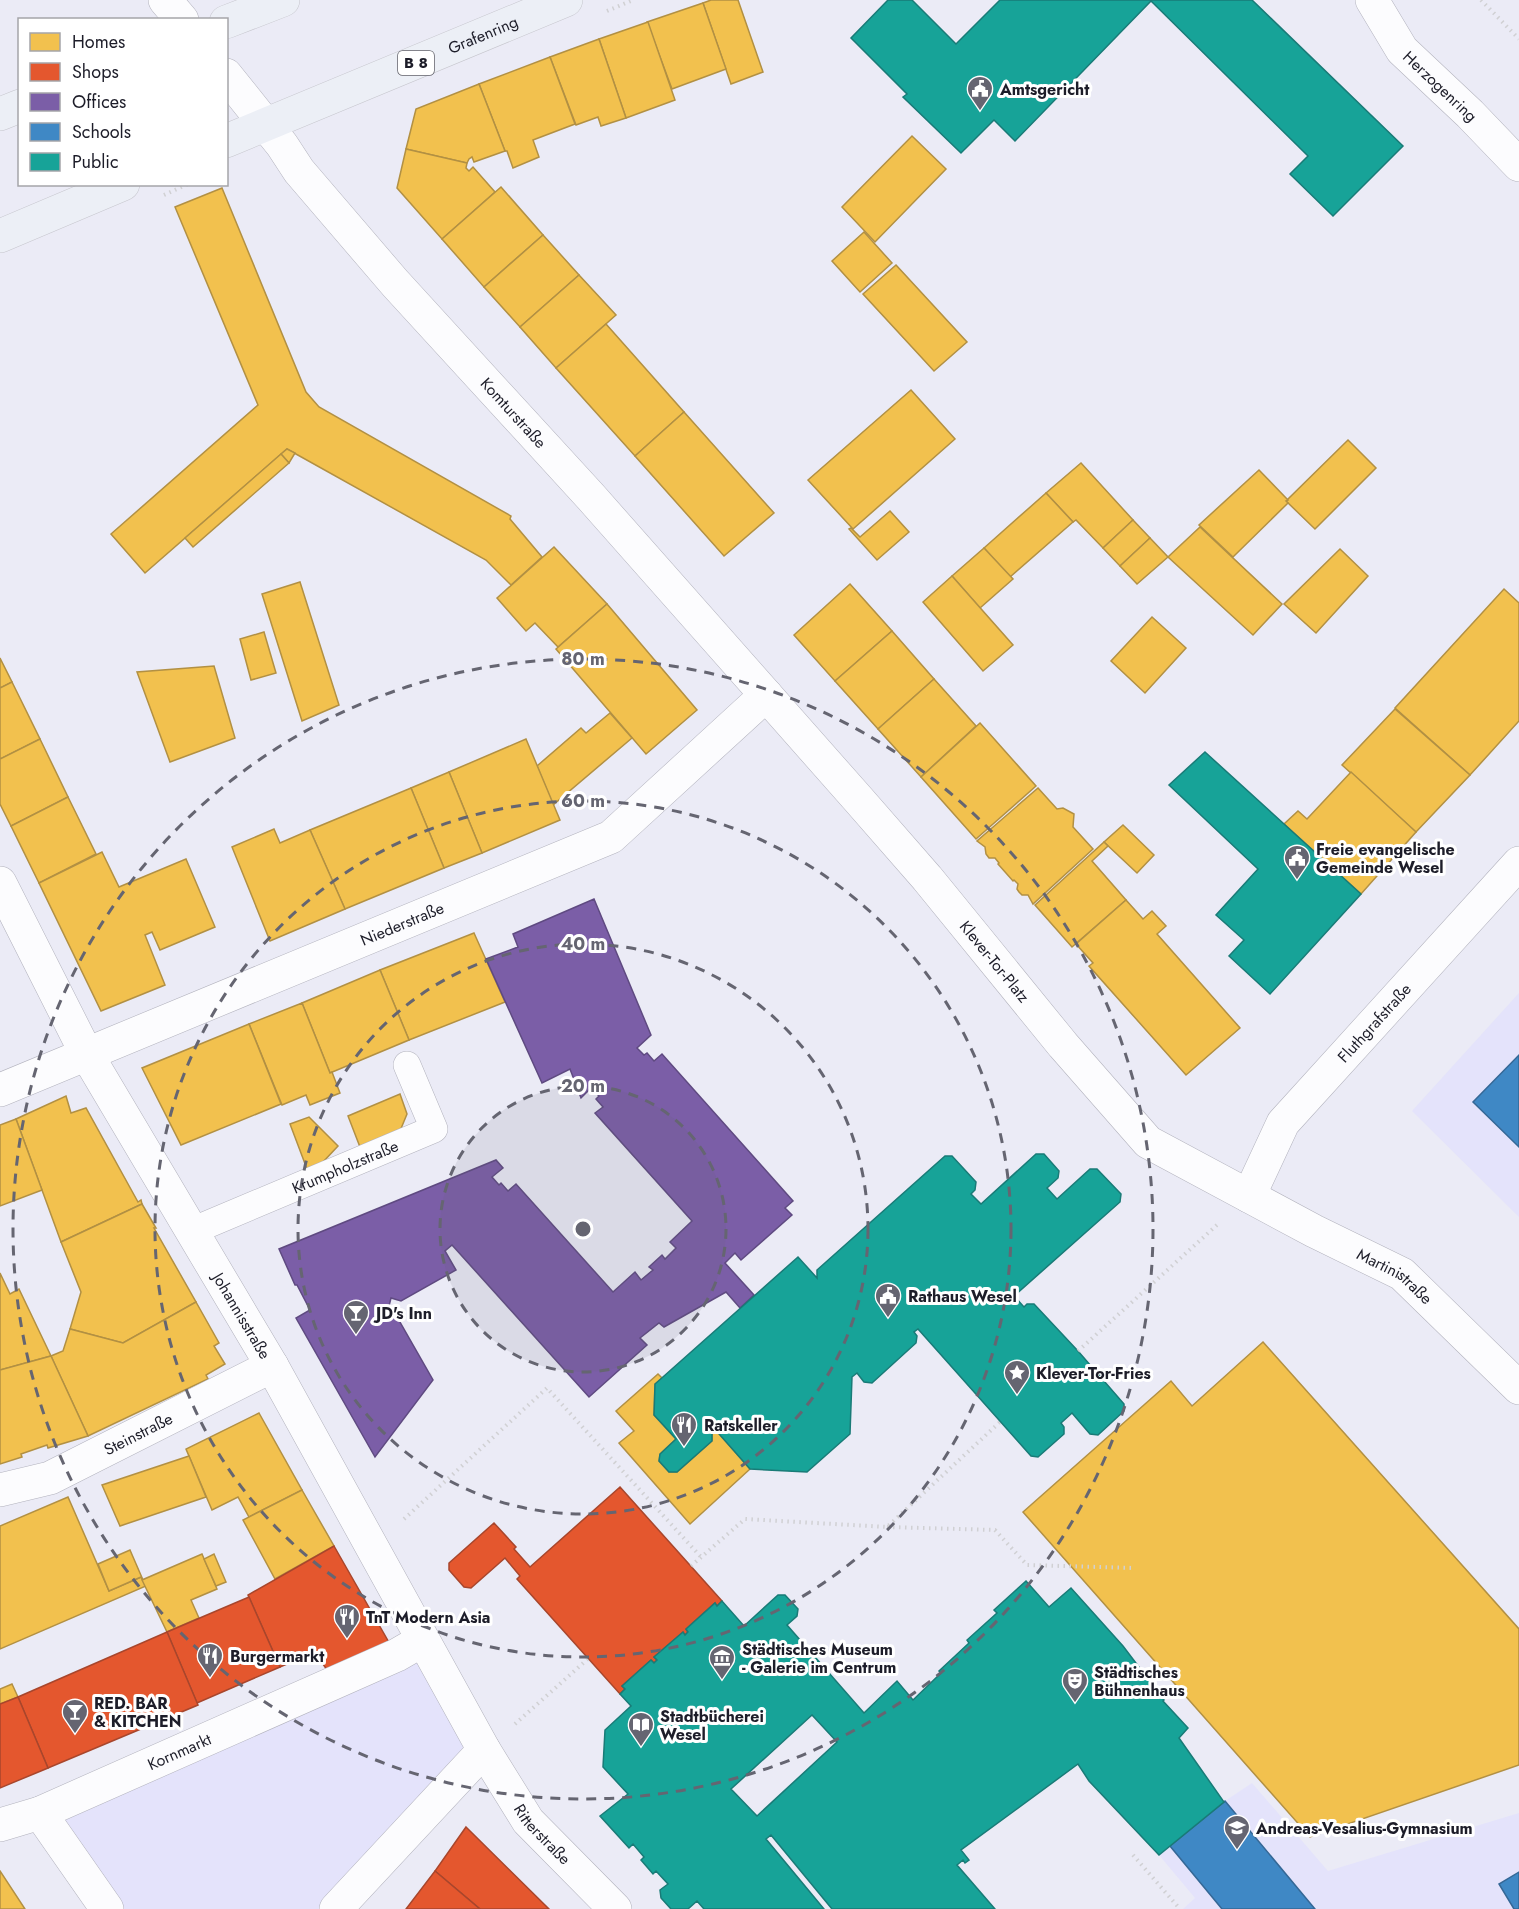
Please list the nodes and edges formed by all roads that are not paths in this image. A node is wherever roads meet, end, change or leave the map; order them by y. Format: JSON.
{"nodes":[{"id":1,"x":165,"y":0,"type":"edge"},
{"id":2,"x":283,"y":0,"type":"edge"},
{"id":3,"x":566,"y":0,"type":"edge"},
{"id":4,"x":1372,"y":0,"type":"edge"},
{"id":5,"x":180,"y":18,"type":"edge"},
{"id":6,"x":228,"y":21,"type":"edge"},
{"id":7,"x":228,"y":78,"type":"edge"},
{"id":8,"x":18,"y":107,"type":"edge"},
{"id":9,"x":0,"y":114,"type":"edge"},
{"id":10,"x":266,"y":125,"type":"junction"},
{"id":11,"x":228,"y":140,"type":"edge"},
{"id":12,"x":1519,"y":165,"type":"edge"},
{"id":13,"x":118,"y":186,"type":"edge"},
{"id":14,"x":0,"y":236,"type":"edge"},
{"id":15,"x":766,"y":695,"type":"junction"},
{"id":16,"x":1519,"y":863,"type":"edge"},
{"id":17,"x":0,"y":882,"type":"edge"},
{"id":18,"x":86,"y":1053,"type":"junction"},
{"id":19,"x":407,"y":1065,"type":"dead end"},
{"id":20,"x":0,"y":1090,"type":"edge"},
{"id":21,"x":1249,"y":1196,"type":"junction"},
{"id":22,"x":192,"y":1231,"type":"junction"},
{"id":23,"x":272,"y":1366,"type":"junction"},
{"id":24,"x":1519,"y":1388,"type":"edge"},
{"id":25,"x":0,"y":1490,"type":"edge"},
{"id":26,"x":423,"y":1640,"type":"junction"},
{"id":27,"x":484,"y":1750,"type":"junction"},
{"id":28,"x":40,"y":1813,"type":"junction"},
{"id":29,"x":0,"y":1825,"type":"edge"},
{"id":30,"x":106,"y":1909,"type":"edge"},
{"id":31,"x":336,"y":1909,"type":"edge"},
{"id":32,"x":615,"y":1909,"type":"edge"}],
"edges":[{"from":1,"to":5,"type":"street"},
{"from":2,"to":6,"type":"main road"},
{"from":3,"to":10,"type":"main road","name":"Grafenring","number":"B 8"},
{"from":4,"to":12,"type":"street","name":"Herzogenring"},
{"from":7,"to":10,"type":"street","name":"Komturstraße"},
{"from":8,"to":9,"type":"main road"},
{"from":10,"to":11,"type":"main road","number":"B 8"},
{"from":10,"to":15,"type":"street","name":"Komturstraße"},
{"from":13,"to":14,"type":"main road"},
{"from":15,"to":18,"type":"street","name":"Niederstraße"},
{"from":15,"to":21,"type":"street","name":"Klever-Tor-Platz"},
{"from":16,"to":21,"type":"street","name":"Fluthgrafstraße"},
{"from":17,"to":18,"type":"street","name":"Johannisstraße"},
{"from":18,"to":20,"type":"street","name":"Niederstraße"},
{"from":18,"to":22,"type":"street","name":"Johannisstraße"},
{"from":19,"to":22,"type":"lane","name":"Krumpholzstraße"},
{"from":21,"to":24,"type":"street","name":"Martinistraße"},
{"from":22,"to":23,"type":"street","name":"Johannisstraße"},
{"from":23,"to":25,"type":"street","name":"Steinstraße"},
{"from":23,"to":26,"type":"street","name":"Johannisstraße"},
{"from":26,"to":27,"type":"street","name":"Johannisstraße"},
{"from":26,"to":28,"type":"street","name":"Kornmarkt"},
{"from":27,"to":31,"type":"street"},
{"from":27,"to":32,"type":"street","name":"Ritterstraße"},
{"from":28,"to":29,"type":"street","name":"Kornmarkt"},
{"from":28,"to":30,"type":"street"}]}
